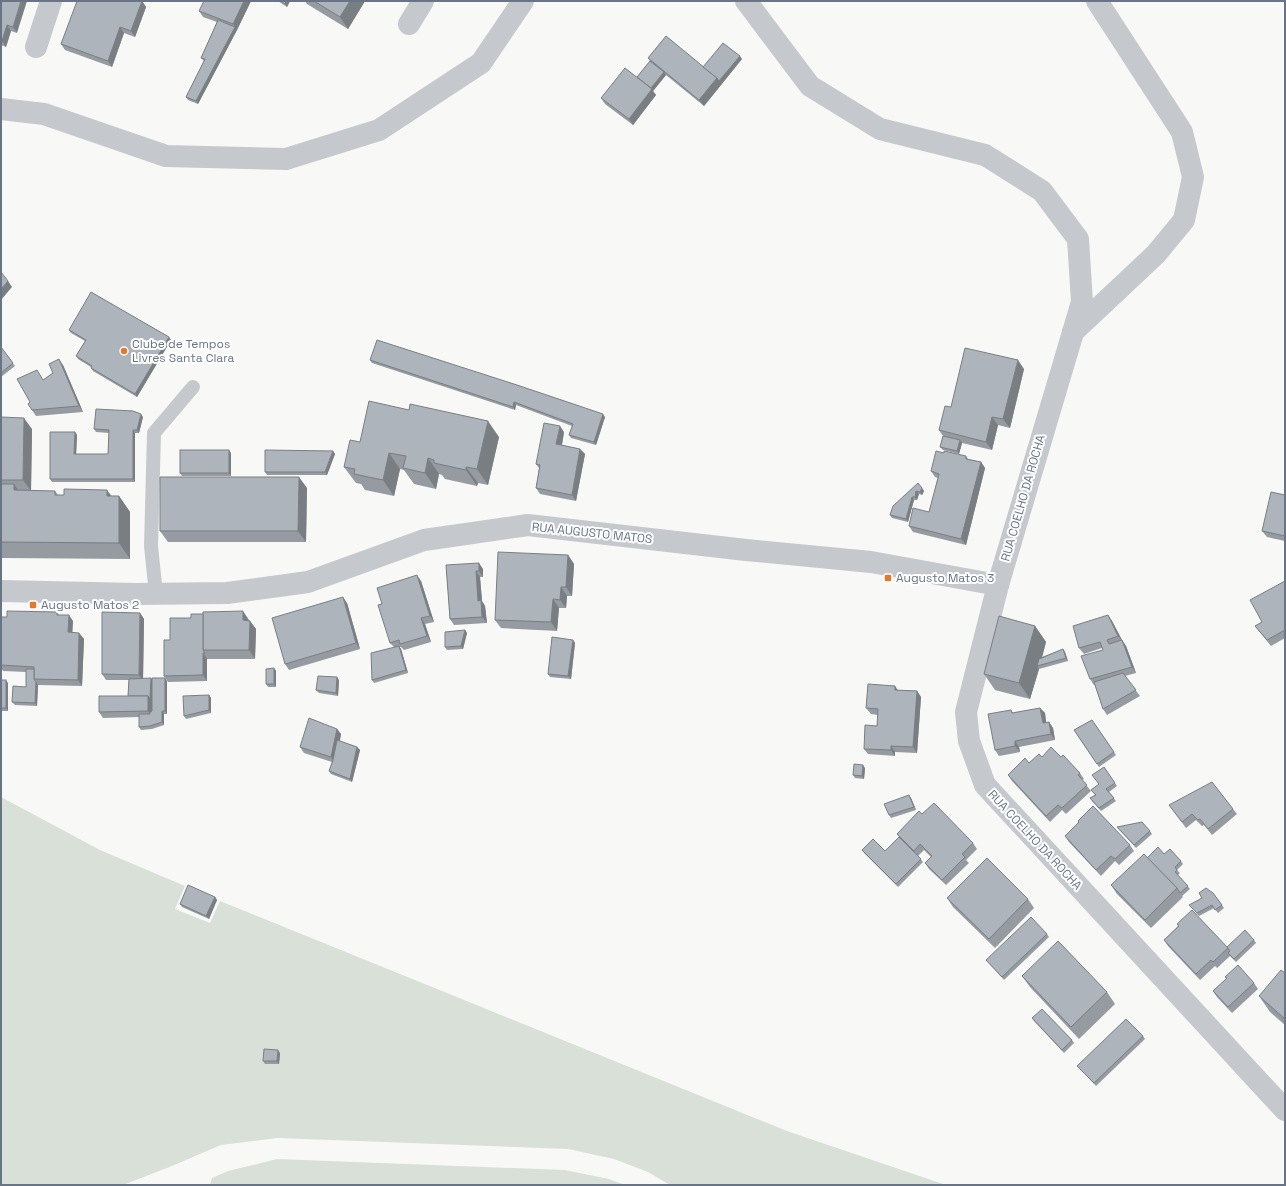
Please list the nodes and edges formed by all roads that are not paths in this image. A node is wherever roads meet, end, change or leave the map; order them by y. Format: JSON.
{"nodes":[{"id":1,"x":51,"y":1,"type":"edge"},
{"id":2,"x":423,"y":1,"type":"edge"},
{"id":3,"x":523,"y":1,"type":"edge"},
{"id":4,"x":746,"y":1,"type":"edge"},
{"id":5,"x":1097,"y":1,"type":"edge"},
{"id":6,"x":409,"y":24,"type":"dead end"},
{"id":7,"x":36,"y":47,"type":"dead end"},
{"id":8,"x":1,"y":108,"type":"edge"},
{"id":9,"x":1072,"y":333,"type":"junction"},
{"id":10,"x":193,"y":387,"type":"dead end"},
{"id":11,"x":998,"y":584,"type":"junction"},
{"id":12,"x":1,"y":591,"type":"edge"},
{"id":13,"x":156,"y":594,"type":"junction"},
{"id":14,"x":1285,"y":1110,"type":"edge"}],
"edges":[{"from":1,"to":7,"type":"street"},
{"from":2,"to":6,"type":"street"},
{"from":3,"to":8,"type":"street"},
{"from":4,"to":9,"type":"street","name":"RUA COELHO DA ROCHA"},
{"from":5,"to":9,"type":"street"},
{"from":9,"to":11,"type":"street","name":"RUA COELHO DA ROCHA"},
{"from":10,"to":13,"type":"lane"},
{"from":11,"to":13,"type":"street","name":"RUA AUGUSTO MATOS"},
{"from":11,"to":14,"type":"street","name":"RUA COELHO DA ROCHA"},
{"from":12,"to":13,"type":"street","name":"RUA AUGUSTO MATOS"}]}
